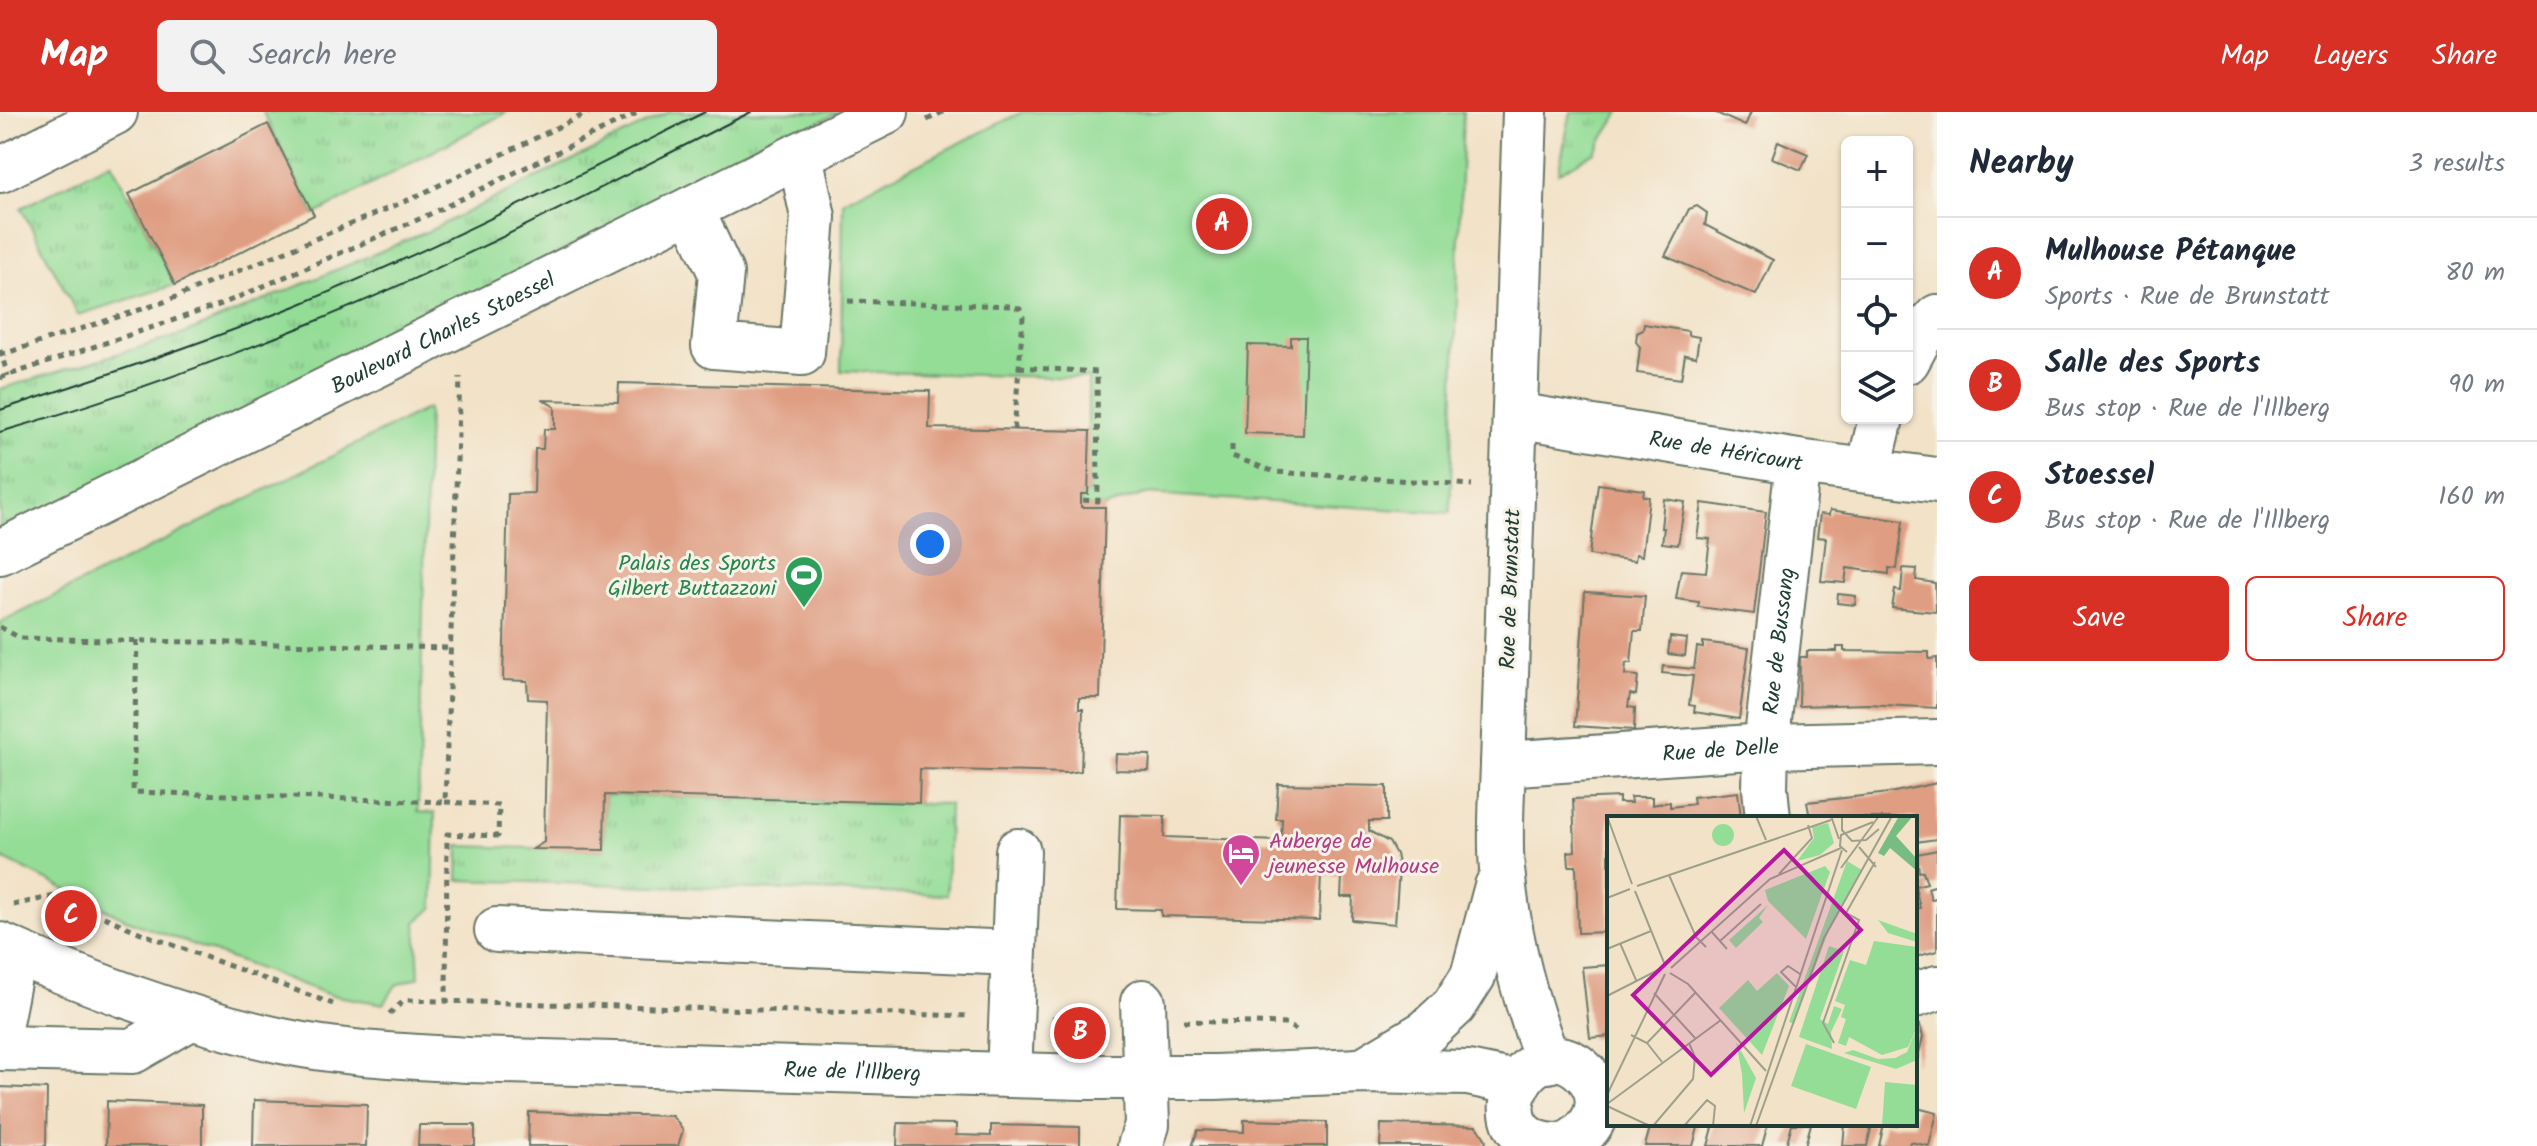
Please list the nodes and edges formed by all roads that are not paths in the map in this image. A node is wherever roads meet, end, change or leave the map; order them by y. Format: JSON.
{"nodes":[{"id":1,"x":115,"y":112,"type":"edge"},
{"id":2,"x":886,"y":112,"type":"edge"},
{"id":3,"x":1525,"y":112,"type":"edge"},
{"id":4,"x":800,"y":155,"type":"junction"},
{"id":5,"x":0,"y":170,"type":"edge"},
{"id":6,"x":691,"y":209,"type":"junction"},
{"id":7,"x":1937,"y":317,"type":"edge"},
{"id":8,"x":1912,"y":352,"type":"edge"},
{"id":9,"x":1515,"y":415,"type":"junction"},
{"id":10,"x":1880,"y":424,"type":"edge"},
{"id":11,"x":1798,"y":462,"type":"junction"},
{"id":12,"x":1869,"y":469,"type":"junction"},
{"id":13,"x":1937,"y":480,"type":"edge"},
{"id":14,"x":0,"y":552,"type":"edge"},
{"id":15,"x":1937,"y":742,"type":"edge"},
{"id":16,"x":1766,"y":746,"type":"junction"},
{"id":17,"x":1503,"y":764,"type":"junction"},
{"id":18,"x":1768,"y":816,"type":"edge"},
{"id":19,"x":1018,"y":851,"type":"dead end"},
{"id":20,"x":1502,"y":868,"type":"junction"},
{"id":21,"x":497,"y":930,"type":"dead end"},
{"id":22,"x":7,"y":948,"type":"edge"},
{"id":23,"x":1013,"y":953,"type":"junction"},
{"id":24,"x":1937,"y":988,"type":"edge"},
{"id":25,"x":1917,"y":994,"type":"edge"},
{"id":26,"x":1144,"y":1011,"type":"road end"},
{"id":27,"x":190,"y":1018,"type":"junction"},
{"id":28,"x":0,"y":1023,"type":"edge"},
{"id":29,"x":0,"y":1048,"type":"edge"},
{"id":30,"x":1361,"y":1071,"type":"junction"},
{"id":31,"x":1532,"y":1072,"type":"junction"},
{"id":32,"x":1009,"y":1075,"type":"junction"},
{"id":33,"x":1147,"y":1077,"type":"junction"},
{"id":34,"x":1601,"y":1083,"type":"edge"},
{"id":35,"x":1556,"y":1145,"type":"edge"},
{"id":36,"x":1140,"y":1146,"type":"edge"}],
"edges":[{"from":1,"to":5,"type":"street"},
{"from":2,"to":4,"type":"street","name":"Boulevard Charles Stoessel"},
{"from":3,"to":9,"type":"street","name":"Rue de Brunstatt"},
{"from":4,"to":6,"type":"street","name":"Boulevard Charles Stoessel"},
{"from":4,"to":6,"type":"street"},
{"from":6,"to":14,"type":"street","name":"Boulevard Charles Stoessel"},
{"from":7,"to":8,"type":"street"},
{"from":9,"to":11,"type":"street","name":"Rue de Héricourt"},
{"from":9,"to":17,"type":"street","name":"Rue de Brunstatt"},
{"from":10,"to":12,"type":"street"},
{"from":11,"to":12,"type":"street","name":"Rue de Héricourt"},
{"from":11,"to":16,"type":"street","name":"Rue de Bussang"},
{"from":12,"to":13,"type":"street","name":"Rue de Héricourt"},
{"from":15,"to":16,"type":"street","name":"Rue de Delle"},
{"from":16,"to":17,"type":"street","name":"Rue de Delle"},
{"from":16,"to":18,"type":"street","name":"Rue de Bussang"},
{"from":17,"to":20,"type":"street","name":"Rue de Brunstatt"},
{"from":19,"to":23,"type":"street"},
{"from":20,"to":30,"type":"street"},
{"from":20,"to":31,"type":"street","name":"Rue de Brunstatt"},
{"from":21,"to":23,"type":"street"},
{"from":22,"to":27,"type":"street","name":"Rue de l'Illberg"},
{"from":22,"to":28,"type":"street"},
{"from":23,"to":32,"type":"street"},
{"from":24,"to":25,"type":"street"},
{"from":26,"to":33,"type":"street"},
{"from":27,"to":29,"type":"street"},
{"from":27,"to":32,"type":"street","name":"Rue de l'Illberg"},
{"from":30,"to":31,"type":"street","name":"Rue de l'Illberg"},
{"from":30,"to":33,"type":"street","name":"Rue de l'Illberg"},
{"from":31,"to":34,"type":"street"},
{"from":31,"to":35,"type":"street"},
{"from":32,"to":33,"type":"street","name":"Rue de l'Illberg"},
{"from":33,"to":36,"type":"street"},
{"from":34,"to":35,"type":"street"}]}
